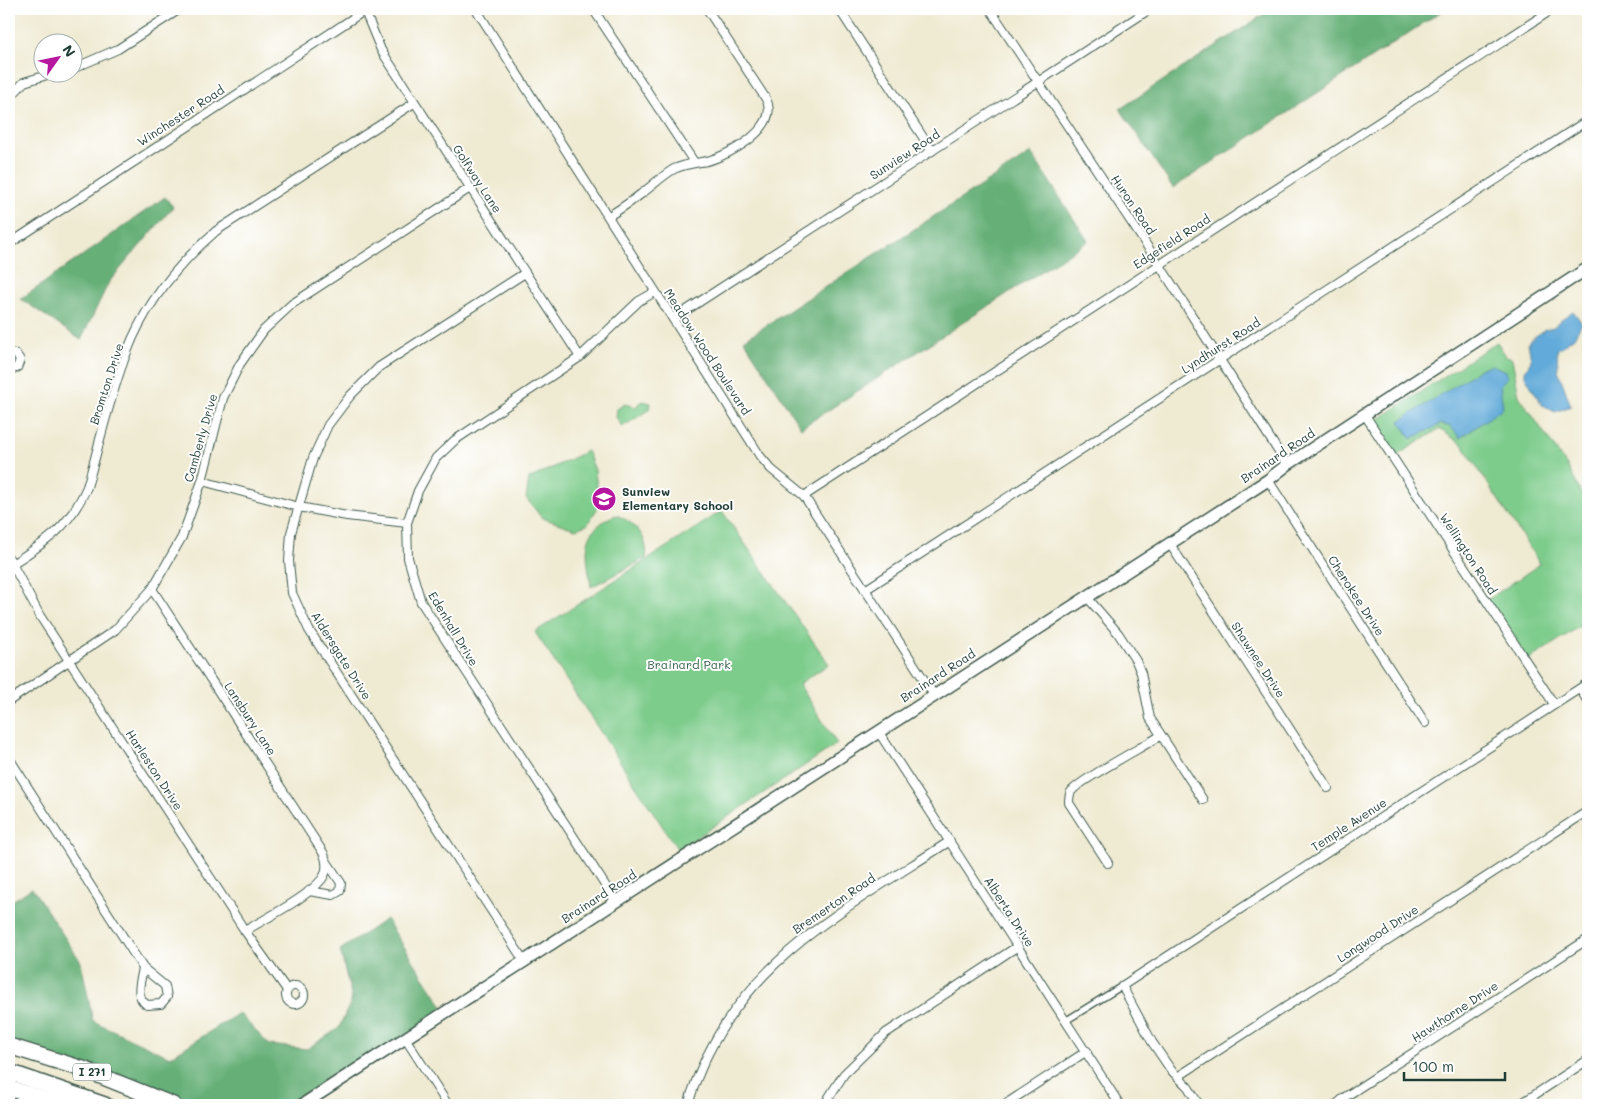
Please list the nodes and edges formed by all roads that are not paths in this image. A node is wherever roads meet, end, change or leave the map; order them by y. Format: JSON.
{"nodes":[{"id":1,"x":180,"y":9,"type":"edge"},
{"id":2,"x":366,"y":9,"type":"edge"},
{"id":3,"x":476,"y":9,"type":"edge"},
{"id":4,"x":593,"y":9,"type":"edge"},
{"id":5,"x":707,"y":9,"type":"edge"},
{"id":6,"x":839,"y":9,"type":"edge"},
{"id":7,"x":990,"y":9,"type":"edge"},
{"id":8,"x":1150,"y":9,"type":"edge"},
{"id":9,"x":1553,"y":9,"type":"edge"},
{"id":10,"x":168,"y":12,"type":"edge"},
{"id":11,"x":82,"y":65,"type":"edge"},
{"id":12,"x":32,"y":80,"type":"edge"},
{"id":13,"x":1038,"y":82,"type":"junction"},
{"id":14,"x":9,"y":99,"type":"edge"},
{"id":15,"x":414,"y":102,"type":"junction"},
{"id":16,"x":1588,"y":120,"type":"edge"},
{"id":17,"x":932,"y":151,"type":"junction"},
{"id":18,"x":694,"y":162,"type":"junction"},
{"id":19,"x":470,"y":188,"type":"junction"},
{"id":20,"x":609,"y":216,"type":"junction"},
{"id":21,"x":9,"y":244,"type":"edge"},
{"id":22,"x":1159,"y":264,"type":"junction"},
{"id":23,"x":1588,"y":268,"type":"edge"},
{"id":24,"x":525,"y":273,"type":"junction"},
{"id":25,"x":655,"y":292,"type":"junction"},
{"id":26,"x":673,"y":319,"type":"junction"},
{"id":27,"x":9,"y":353,"type":"edge"},
{"id":28,"x":580,"y":357,"type":"junction"},
{"id":29,"x":1220,"y":361,"type":"junction"},
{"id":30,"x":9,"y":368,"type":"edge"},
{"id":31,"x":1365,"y":415,"type":"junction"},
{"id":32,"x":1287,"y":465,"type":"junction"},
{"id":33,"x":1268,"y":480,"type":"junction"},
{"id":34,"x":202,"y":481,"type":"junction"},
{"id":35,"x":804,"y":496,"type":"junction"},
{"id":36,"x":299,"y":507,"type":"junction"},
{"id":37,"x":407,"y":523,"type":"junction"},
{"id":38,"x":1170,"y":544,"type":"junction"},
{"id":39,"x":11,"y":561,"type":"edge"},
{"id":40,"x":152,"y":589,"type":"junction"},
{"id":41,"x":865,"y":590,"type":"junction"},
{"id":42,"x":1086,"y":596,"type":"junction"},
{"id":43,"x":70,"y":662,"type":"junction"},
{"id":44,"x":1588,"y":683,"type":"edge"},
{"id":45,"x":1580,"y":689,"type":"junction"},
{"id":46,"x":934,"y":695,"type":"junction"},
{"id":47,"x":9,"y":702,"type":"edge"},
{"id":48,"x":1588,"y":702,"type":"edge"},
{"id":49,"x":1554,"y":704,"type":"junction"},
{"id":50,"x":1425,"y":724,"type":"dead end"},
{"id":51,"x":878,"y":731,"type":"junction"},
{"id":52,"x":1160,"y":736,"type":"junction"},
{"id":53,"x":9,"y":758,"type":"edge"},
{"id":54,"x":1328,"y":788,"type":"dead end"},
{"id":55,"x":1203,"y":800,"type":"dead end"},
{"id":56,"x":1588,"y":812,"type":"edge"},
{"id":57,"x":950,"y":841,"type":"junction"},
{"id":58,"x":1108,"y":863,"type":"dead end"},
{"id":59,"x":329,"y":871,"type":"junction"},
{"id":60,"x":309,"y":891,"type":"junction"},
{"id":61,"x":616,"y":902,"type":"junction"},
{"id":62,"x":245,"y":931,"type":"junction"},
{"id":63,"x":1588,"y":938,"type":"edge"},
{"id":64,"x":1018,"y":946,"type":"junction"},
{"id":65,"x":524,"y":961,"type":"junction"},
{"id":66,"x":144,"y":968,"type":"junction"},
{"id":67,"x":1122,"y":986,"type":"junction"},
{"id":68,"x":287,"y":990,"type":"dead end"},
{"id":69,"x":1067,"y":1020,"type":"junction"},
{"id":70,"x":405,"y":1038,"type":"junction"},
{"id":71,"x":9,"y":1046,"type":"edge"},
{"id":72,"x":1087,"y":1051,"type":"junction"},
{"id":73,"x":1588,"y":1060,"type":"edge"},
{"id":74,"x":9,"y":1072,"type":"edge"},
{"id":75,"x":1179,"y":1076,"type":"junction"},
{"id":76,"x":9,"y":1088,"type":"edge"},
{"id":77,"x":61,"y":1105,"type":"edge"},
{"id":78,"x":105,"y":1105,"type":"edge"},
{"id":79,"x":173,"y":1105,"type":"edge"},
{"id":80,"x":302,"y":1105,"type":"edge"},
{"id":81,"x":448,"y":1105,"type":"edge"},
{"id":82,"x":688,"y":1105,"type":"edge"},
{"id":83,"x":824,"y":1105,"type":"edge"},
{"id":84,"x":1004,"y":1105,"type":"edge"},
{"id":85,"x":1120,"y":1105,"type":"edge"},
{"id":86,"x":1199,"y":1105,"type":"edge"},
{"id":87,"x":1336,"y":1105,"type":"edge"},
{"id":88,"x":1520,"y":1105,"type":"edge"}],
"edges":[{"from":1,"to":10,"type":"street"},
{"from":2,"to":15,"type":"street","name":"Golfway Lane"},
{"from":2,"to":21,"type":"street","name":"Winchester Road"},
{"from":3,"to":20,"type":"street","name":"Meadow Wood Boulevard"},
{"from":4,"to":18,"type":"street"},
{"from":5,"to":18,"type":"street"},
{"from":6,"to":17,"type":"street"},
{"from":7,"to":13,"type":"street","name":"Huron Road"},
{"from":8,"to":13,"type":"street","name":"Sunview Road"},
{"from":9,"to":22,"type":"street","name":"Edgefield Road"},
{"from":10,"to":11,"type":"street"},
{"from":12,"to":14,"type":"street"},
{"from":13,"to":17,"type":"street","name":"Sunview Road"},
{"from":13,"to":22,"type":"street","name":"Huron Road"},
{"from":15,"to":19,"type":"street","name":"Golfway Lane"},
{"from":15,"to":39,"type":"street","name":"Bromton Drive"},
{"from":16,"to":29,"type":"street","name":"Lyndhurst Road"},
{"from":17,"to":26,"type":"street","name":"Sunview Road"},
{"from":18,"to":20,"type":"street"},
{"from":19,"to":24,"type":"street","name":"Golfway Lane"},
{"from":19,"to":34,"type":"street","name":"Camberly Drive"},
{"from":20,"to":25,"type":"street","name":"Meadow Wood Boulevard"},
{"from":22,"to":29,"type":"street","name":"Huron Road"},
{"from":22,"to":35,"type":"street","name":"Edgefield Road"},
{"from":23,"to":31,"type":"main road","name":"Brainard Road"},
{"from":24,"to":28,"type":"street","name":"Golfway Lane"},
{"from":24,"to":36,"type":"street","name":"Aldersgate Drive"},
{"from":25,"to":26,"type":"street","name":"Meadow Wood Boulevard"},
{"from":25,"to":28,"type":"street","name":"Edenhall Drive"},
{"from":26,"to":35,"type":"street","name":"Meadow Wood Boulevard"},
{"from":27,"to":30,"type":"street"},
{"from":28,"to":37,"type":"street","name":"Edenhall Drive"},
{"from":29,"to":32,"type":"street","name":"Huron Road"},
{"from":29,"to":41,"type":"street","name":"Lyndhurst Road"},
{"from":31,"to":32,"type":"main road","name":"Brainard Road"},
{"from":31,"to":49,"type":"street","name":"Wellington Road"},
{"from":32,"to":33,"type":"main road","name":"Brainard Road"},
{"from":33,"to":38,"type":"main road","name":"Brainard Road"},
{"from":33,"to":50,"type":"street","name":"Cherokee Drive"},
{"from":34,"to":36,"type":"street"},
{"from":34,"to":40,"type":"street","name":"Camberly Drive"},
{"from":35,"to":41,"type":"street","name":"Meadow Wood Boulevard"},
{"from":36,"to":37,"type":"street"},
{"from":36,"to":65,"type":"street","name":"Aldersgate Drive"},
{"from":37,"to":61,"type":"street","name":"Edenhall Drive"},
{"from":38,"to":42,"type":"main road","name":"Brainard Road"},
{"from":38,"to":54,"type":"street","name":"Shawnee Drive"},
{"from":39,"to":43,"type":"street","name":"Harleston Drive"},
{"from":40,"to":43,"type":"street","name":"Camberly Drive"},
{"from":40,"to":59,"type":"street","name":"Lansbury Lane"},
{"from":41,"to":46,"type":"street","name":"Meadow Wood Boulevard"},
{"from":42,"to":46,"type":"main road","name":"Brainard Road"},
{"from":42,"to":52,"type":"street"},
{"from":43,"to":47,"type":"street","name":"Camberly Drive"},
{"from":43,"to":62,"type":"street","name":"Harleston Drive"},
{"from":44,"to":45,"type":"street","name":"Temple Avenue"},
{"from":45,"to":48,"type":"street"},
{"from":45,"to":49,"type":"street","name":"Temple Avenue"},
{"from":46,"to":51,"type":"main road","name":"Brainard Road"},
{"from":49,"to":67,"type":"street","name":"Temple Avenue"},
{"from":51,"to":57,"type":"street","name":"Alberta Drive"},
{"from":51,"to":61,"type":"main road","name":"Brainard Road"},
{"from":52,"to":55,"type":"street"},
{"from":52,"to":58,"type":"street"},
{"from":53,"to":66,"type":"street"},
{"from":56,"to":75,"type":"street","name":"Longwood Drive"},
{"from":57,"to":64,"type":"street","name":"Alberta Drive"},
{"from":57,"to":82,"type":"street","name":"Bremerton Road"},
{"from":59,"to":60,"type":"street"},
{"from":59,"to":60,"type":"street","name":"Lansbury Lane"},
{"from":60,"to":62,"type":"street"},
{"from":61,"to":65,"type":"main road","name":"Brainard Road"},
{"from":62,"to":68,"type":"street","name":"Harleston Drive"},
{"from":63,"to":87,"type":"street","name":"Hawthorne Drive"},
{"from":64,"to":69,"type":"street","name":"Alberta Drive"},
{"from":64,"to":83,"type":"street"},
{"from":65,"to":70,"type":"main road","name":"Brainard Road"},
{"from":66,"to":66,"type":"street"},
{"from":67,"to":69,"type":"street"},
{"from":67,"to":75,"type":"street"},
{"from":69,"to":72,"type":"street","name":"Alberta Drive"},
{"from":70,"to":80,"type":"main road","name":"Brainard Road"},
{"from":70,"to":81,"type":"street"},
{"from":71,"to":79,"type":"highway","number":"I 271"},
{"from":72,"to":84,"type":"street"},
{"from":72,"to":85,"type":"street","name":"Alberta Drive"},
{"from":73,"to":88,"type":"street"},
{"from":74,"to":78,"type":"highway"},
{"from":75,"to":86,"type":"street"},
{"from":76,"to":77,"type":"highway"}]}
